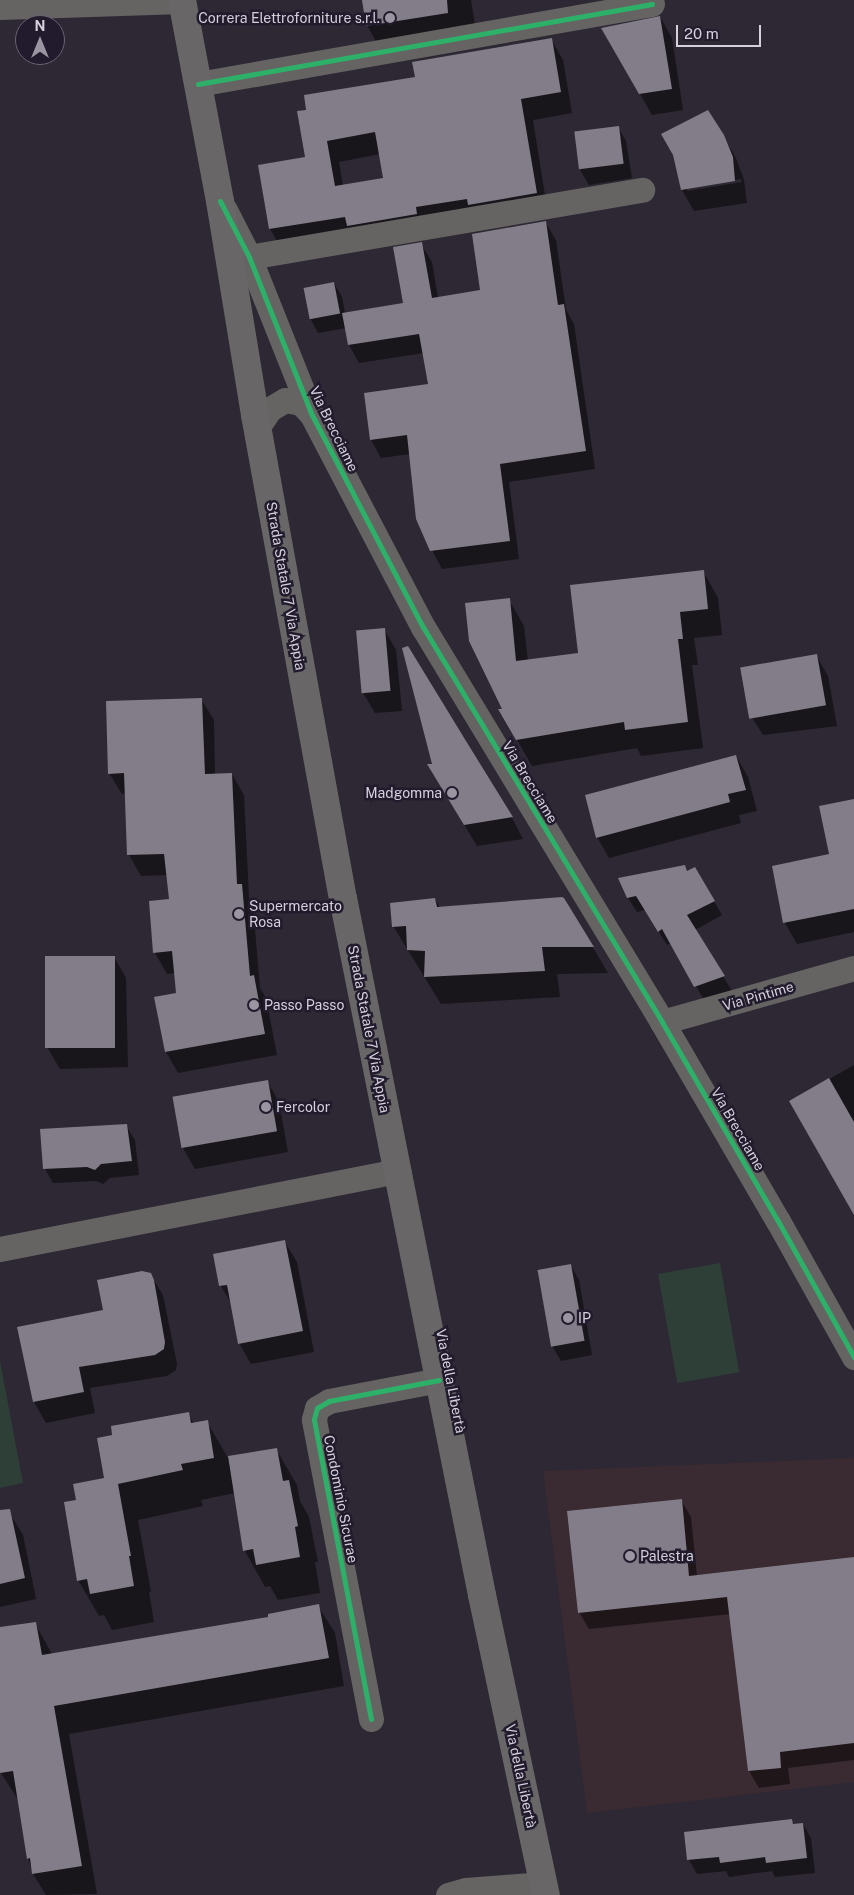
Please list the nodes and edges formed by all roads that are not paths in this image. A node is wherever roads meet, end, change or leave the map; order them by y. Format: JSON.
{"nodes":[{"id":1,"x":182,"y":0,"type":"edge"},
{"id":2,"x":652,"y":4,"type":"dead end"},
{"id":3,"x":0,"y":7,"type":"edge"},
{"id":4,"x":198,"y":84,"type":"junction"},
{"id":5,"x":642,"y":190,"type":"dead end"},
{"id":6,"x":220,"y":201,"type":"junction"},
{"id":7,"x":249,"y":257,"type":"junction"},
{"id":8,"x":312,"y":415,"type":"junction"},
{"id":9,"x":257,"y":428,"type":"junction"},
{"id":10,"x":854,"y":968,"type":"edge"},
{"id":11,"x":662,"y":1022,"type":"junction"},
{"id":12,"x":398,"y":1171,"type":"junction"},
{"id":13,"x":0,"y":1250,"type":"edge"},
{"id":14,"x":854,"y":1357,"type":"edge"},
{"id":15,"x":439,"y":1380,"type":"junction"},
{"id":16,"x":371,"y":1719,"type":"dead end"},
{"id":17,"x":545,"y":1890,"type":"edge"},
{"id":18,"x":448,"y":1895,"type":"edge"}],
"edges":[{"from":1,"to":3,"type":"street"},
{"from":1,"to":4,"type":"main road","name":"Strada Statale 7 Via Appia"},
{"from":2,"to":4,"type":"street"},
{"from":4,"to":6,"type":"main road","name":"Strada Statale 7 Via Appia"},
{"from":5,"to":7,"type":"street"},
{"from":6,"to":7,"type":"street","name":"Via Brecciame"},
{"from":6,"to":9,"type":"main road","name":"Strada Statale 7 Via Appia"},
{"from":7,"to":8,"type":"street","name":"Via Brecciame"},
{"from":8,"to":9,"type":"street","name":"Via Brecciame"},
{"from":8,"to":11,"type":"street","name":"Via Brecciame"},
{"from":9,"to":12,"type":"main road","name":"Strada Statale 7 Via Appia"},
{"from":10,"to":11,"type":"street","name":"Via Pintime"},
{"from":11,"to":14,"type":"street","name":"Via Brecciame"},
{"from":12,"to":13,"type":"street"},
{"from":12,"to":15,"type":"main road","name":"Via della Libertà"},
{"from":15,"to":16,"type":"street","name":"Condominio Sicurae"},
{"from":15,"to":17,"type":"main road","name":"Via della Libertà"},
{"from":17,"to":18,"type":"street"}]}
